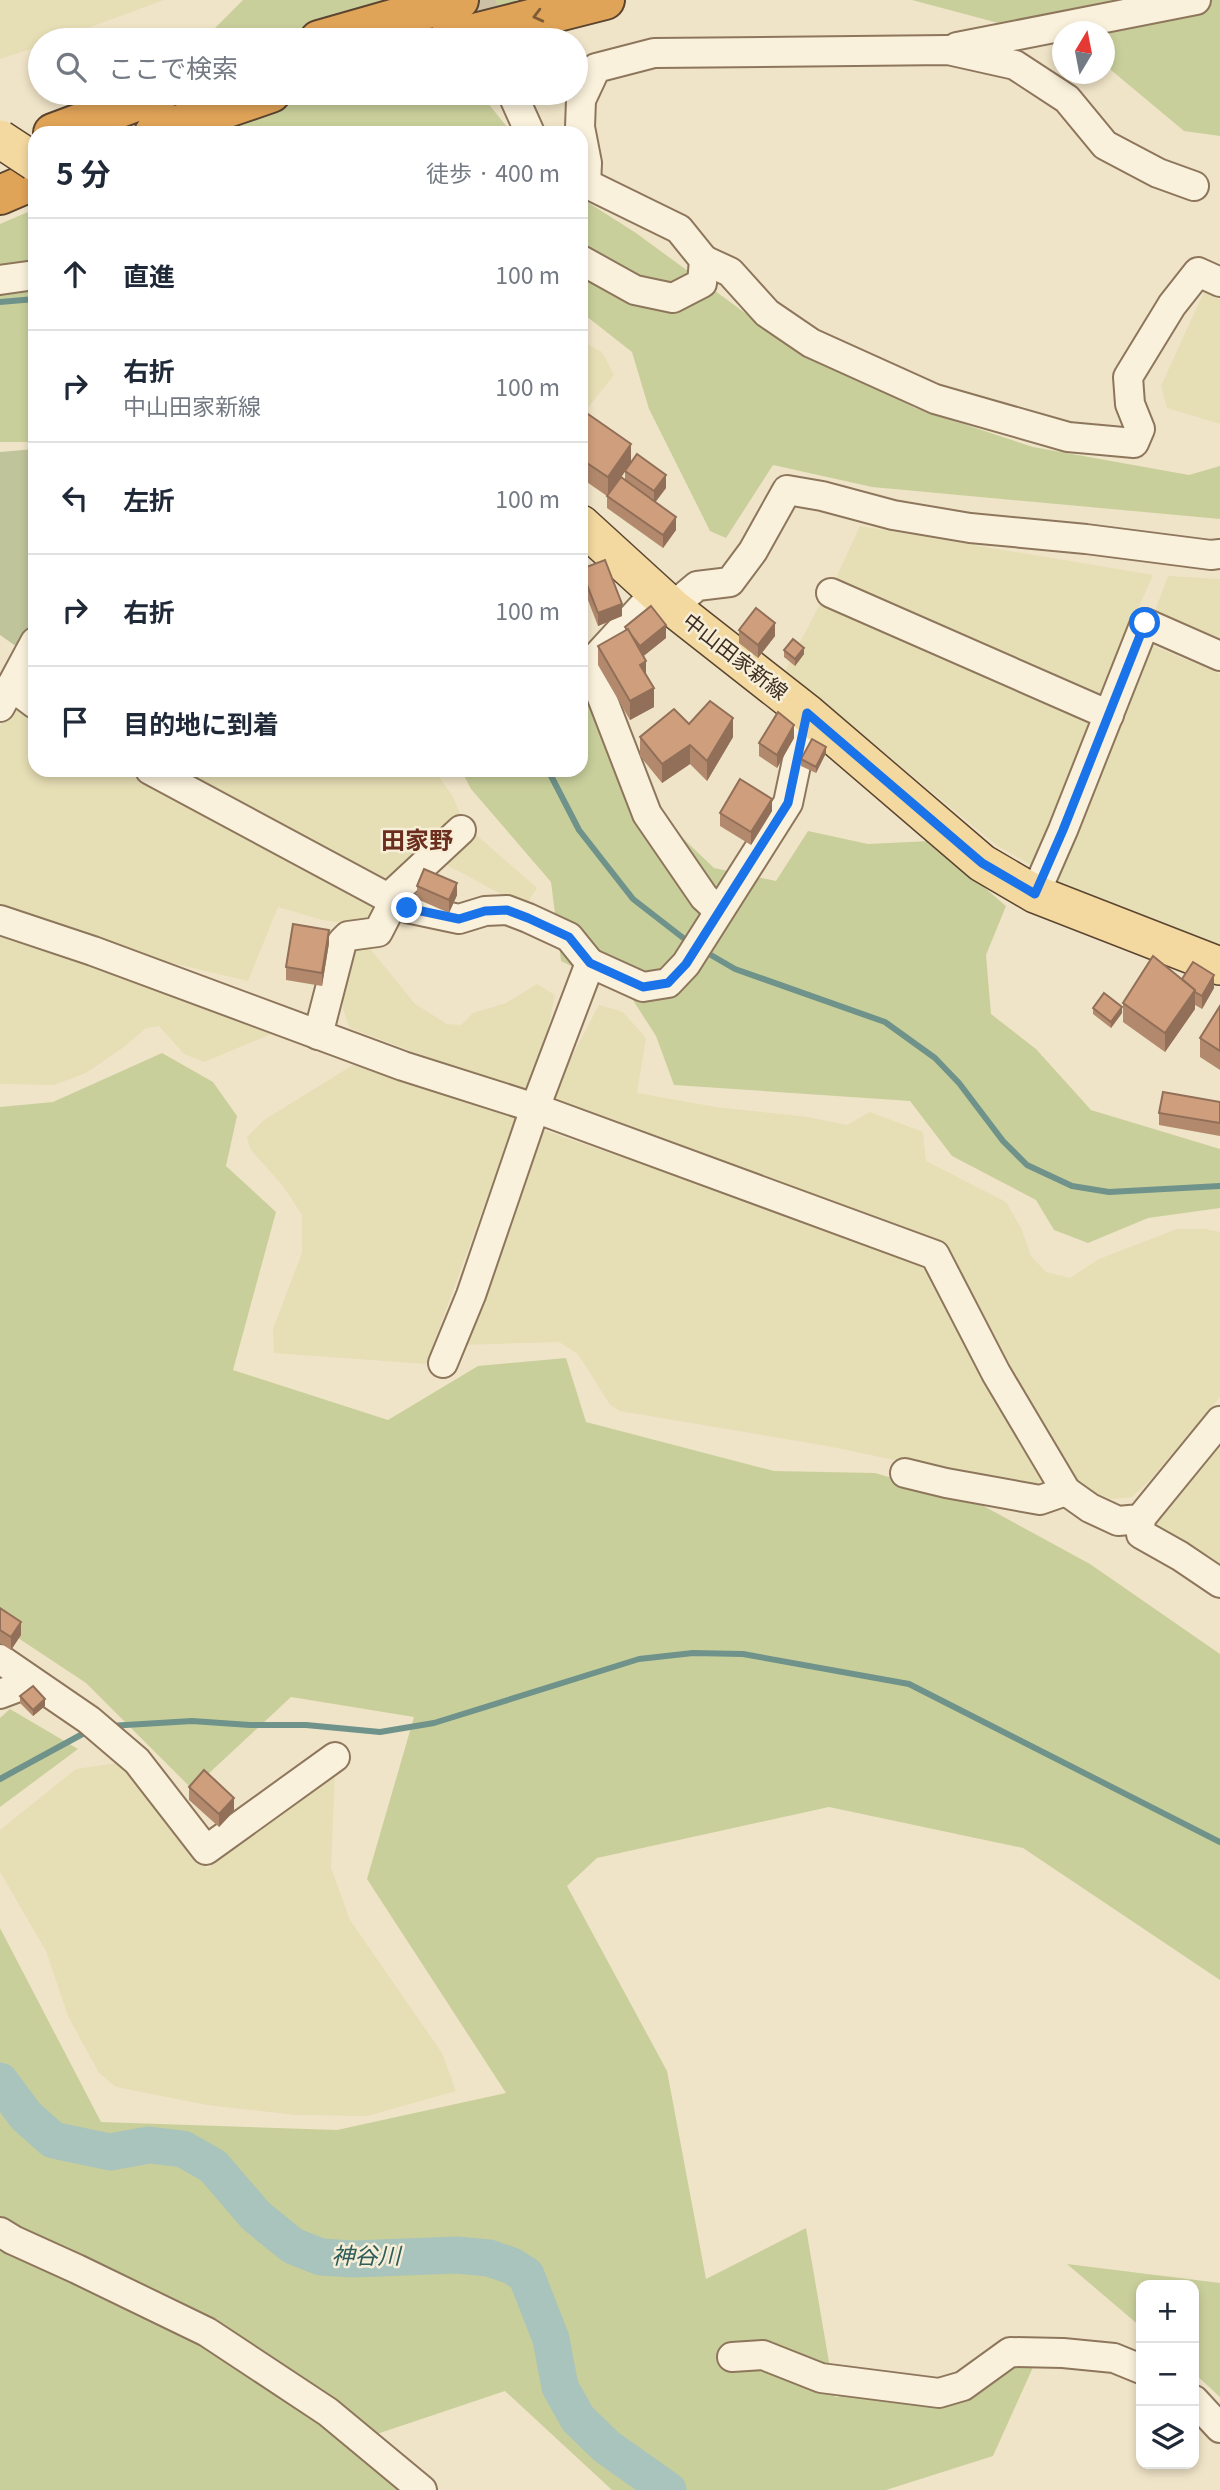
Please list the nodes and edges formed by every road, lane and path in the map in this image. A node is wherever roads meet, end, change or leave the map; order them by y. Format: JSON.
{"nodes":[{"id":1,"x":459,"y":0,"type":"edge"},
{"id":2,"x":605,"y":0,"type":"edge"},
{"id":3,"x":1196,"y":0,"type":"edge"},
{"id":4,"x":361,"y":28,"type":"edge"},
{"id":5,"x":494,"y":28,"type":"edge"},
{"id":6,"x":948,"y":50,"type":"junction"},
{"id":7,"x":588,"y":85,"type":"edge"},
{"id":8,"x":128,"y":105,"type":"edge"},
{"id":9,"x":231,"y":105,"type":"edge"},
{"id":10,"x":517,"y":105,"type":"edge"},
{"id":11,"x":581,"y":105,"type":"edge"},
{"id":12,"x":72,"y":126,"type":"edge"},
{"id":13,"x":172,"y":126,"type":"edge"},
{"id":14,"x":527,"y":126,"type":"edge"},
{"id":15,"x":580,"y":126,"type":"edge"},
{"id":16,"x":0,"y":139,"type":"edge"},
{"id":17,"x":28,"y":144,"type":"edge"},
{"id":18,"x":0,"y":156,"type":"edge"},
{"id":19,"x":28,"y":157,"type":"edge"},
{"id":20,"x":28,"y":183,"type":"edge"},
{"id":21,"x":588,"y":185,"type":"edge"},
{"id":22,"x":1194,"y":186,"type":"dead end"},
{"id":23,"x":0,"y":195,"type":"edge"},
{"id":24,"x":704,"y":260,"type":"junction"},
{"id":25,"x":588,"y":264,"type":"edge"},
{"id":26,"x":28,"y":276,"type":"edge"},
{"id":27,"x":0,"y":280,"type":"edge"},
{"id":28,"x":1220,"y":282,"type":"edge"},
{"id":29,"x":588,"y":530,"type":"edge"},
{"id":30,"x":1220,"y":554,"type":"edge"},
{"id":31,"x":831,"y":593,"type":"dead end"},
{"id":32,"x":664,"y":600,"type":"junction"},
{"id":33,"x":28,"y":652,"type":"edge"},
{"id":34,"x":1220,"y":656,"type":"edge"},
{"id":35,"x":7,"y":684,"type":"edge"},
{"id":36,"x":28,"y":699,"type":"edge"},
{"id":37,"x":807,"y":713,"type":"junction"},
{"id":38,"x":1109,"y":715,"type":"junction"},
{"id":39,"x":163,"y":777,"type":"edge"},
{"id":40,"x":461,"y":830,"type":"dead end"},
{"id":41,"x":1035,"y":894,"type":"junction"},
{"id":42,"x":391,"y":899,"type":"junction"},
{"id":43,"x":719,"y":911,"type":"junction"},
{"id":44,"x":0,"y":920,"type":"edge"},
{"id":45,"x":590,"y":963,"type":"junction"},
{"id":46,"x":1220,"y":966,"type":"edge"},
{"id":47,"x":318,"y":1035,"type":"junction"},
{"id":48,"x":535,"y":1108,"type":"junction"},
{"id":49,"x":443,"y":1363,"type":"dead end"},
{"id":50,"x":1220,"y":1421,"type":"edge"},
{"id":51,"x":905,"y":1473,"type":"dead end"},
{"id":52,"x":1066,"y":1491,"type":"junction"},
{"id":53,"x":1140,"y":1519,"type":"junction"},
{"id":54,"x":1220,"y":1583,"type":"edge"},
{"id":55,"x":0,"y":1659,"type":"edge"},
{"id":56,"x":32,"y":1682,"type":"junction"},
{"id":57,"x":0,"y":1694,"type":"edge"},
{"id":58,"x":335,"y":1757,"type":"dead end"},
{"id":59,"x":0,"y":2232,"type":"edge"},
{"id":60,"x":732,"y":2357,"type":"dead end"},
{"id":61,"x":1136,"y":2367,"type":"edge"},
{"id":62,"x":1199,"y":2405,"type":"edge"},
{"id":63,"x":1220,"y":2428,"type":"edge"},
{"id":64,"x":422,"y":2490,"type":"edge"}],
"edges":[{"from":1,"to":4,"type":"highway"},
{"from":2,"to":5,"type":"highway","one_way":true},
{"from":3,"to":6,"type":"street"},
{"from":6,"to":7,"type":"street"},
{"from":6,"to":22,"type":"street"},
{"from":8,"to":12,"type":"highway"},
{"from":9,"to":13,"type":"highway"},
{"from":10,"to":14,"type":"street"},
{"from":11,"to":15,"type":"street"},
{"from":16,"to":19,"type":"main road","bridge":true},
{"from":17,"to":18,"type":"highway"},
{"from":20,"to":23,"type":"highway"},
{"from":21,"to":24,"type":"street"},
{"from":24,"to":25,"type":"street"},
{"from":24,"to":28,"type":"street"},
{"from":26,"to":27,"type":"street"},
{"from":29,"to":32,"type":"main road","name":"中山田家新線"},
{"from":30,"to":32,"type":"street"},
{"from":31,"to":38,"type":"street"},
{"from":32,"to":37,"type":"main road","name":"中山田家新線"},
{"from":32,"to":43,"type":"street"},
{"from":33,"to":35,"type":"street"},
{"from":34,"to":38,"type":"street"},
{"from":35,"to":36,"type":"street"},
{"from":37,"to":41,"type":"main road","name":"中山田家新線"},
{"from":37,"to":43,"type":"street"},
{"from":38,"to":41,"type":"street"},
{"from":39,"to":42,"type":"street"},
{"from":40,"to":42,"type":"street"},
{"from":41,"to":46,"type":"main road","name":"中山田家新線"},
{"from":42,"to":45,"type":"street"},
{"from":42,"to":47,"type":"street"},
{"from":43,"to":45,"type":"street"},
{"from":44,"to":47,"type":"street"},
{"from":45,"to":48,"type":"street"},
{"from":47,"to":48,"type":"street"},
{"from":48,"to":49,"type":"street"},
{"from":48,"to":52,"type":"street"},
{"from":50,"to":53,"type":"street"},
{"from":51,"to":52,"type":"street"},
{"from":52,"to":53,"type":"street"},
{"from":53,"to":54,"type":"street"},
{"from":55,"to":56,"type":"street"},
{"from":56,"to":57,"type":"street"},
{"from":56,"to":58,"type":"street"},
{"from":59,"to":64,"type":"street"},
{"from":60,"to":61,"type":"street"},
{"from":62,"to":63,"type":"street"}]}
